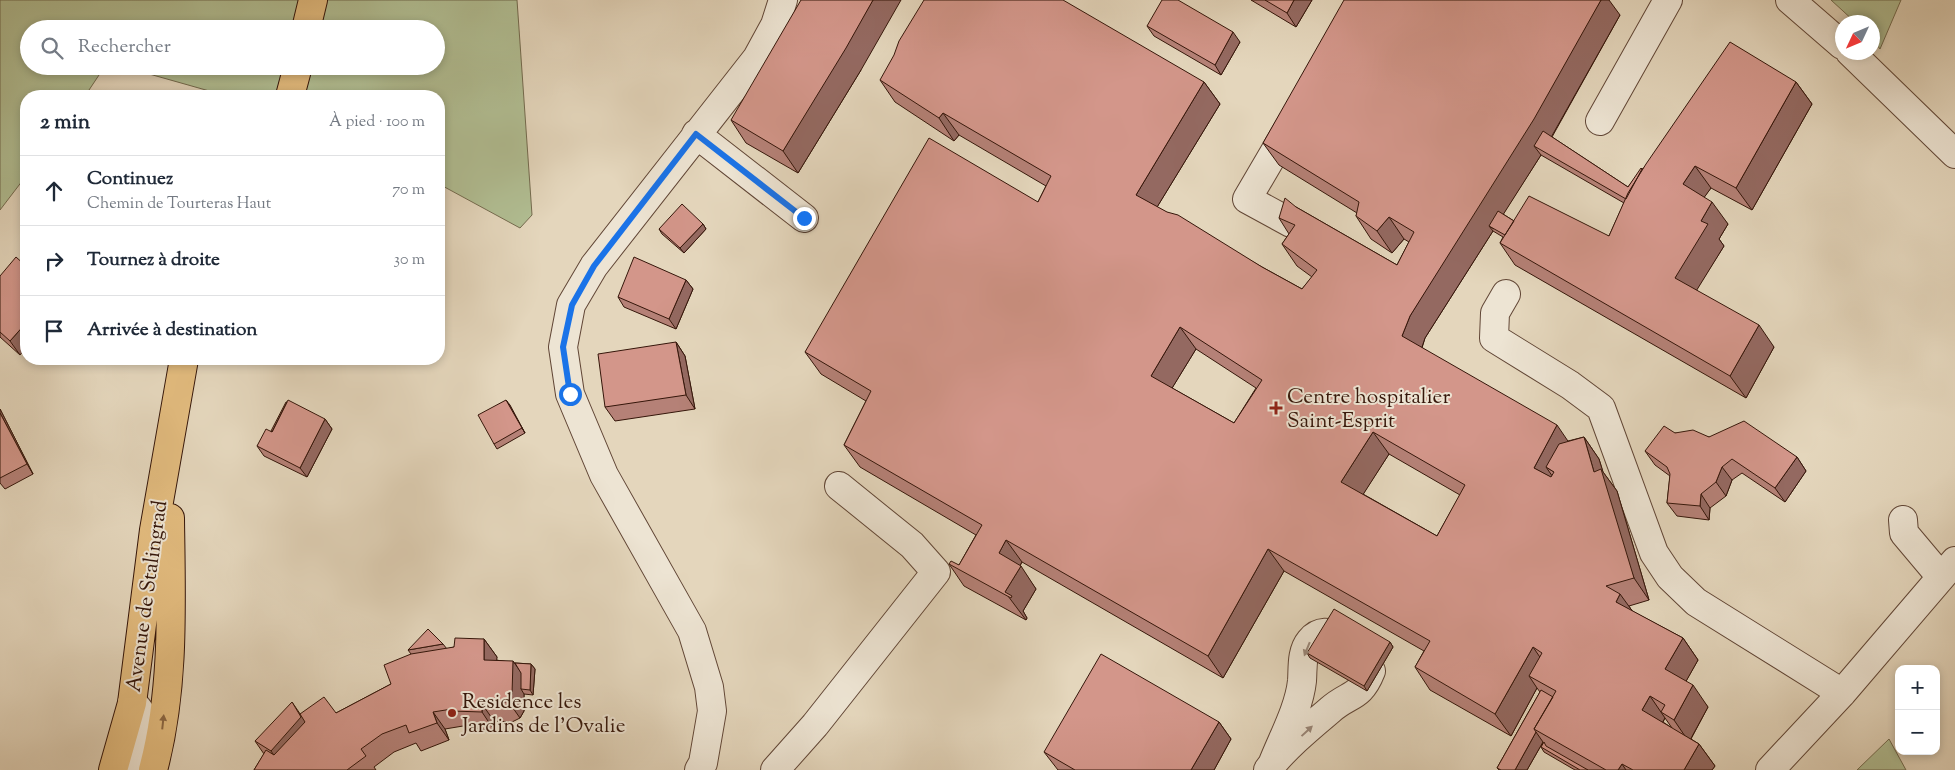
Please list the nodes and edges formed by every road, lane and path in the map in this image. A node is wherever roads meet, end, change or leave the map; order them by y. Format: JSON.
{"nodes":[{"id":1,"x":312,"y":0,"type":"edge"},
{"id":2,"x":783,"y":0,"type":"edge"},
{"id":3,"x":1668,"y":0,"type":"edge"},
{"id":4,"x":1790,"y":0,"type":"edge"},
{"id":5,"x":308,"y":20,"type":"edge"},
{"id":6,"x":1835,"y":38,"type":"edge"},
{"id":7,"x":1858,"y":60,"type":"edge"},
{"id":8,"x":296,"y":75,"type":"edge"},
{"id":9,"x":292,"y":90,"type":"edge"},
{"id":10,"x":1305,"y":100,"type":"edge"},
{"id":11,"x":1600,"y":120,"type":"dead end"},
{"id":12,"x":696,"y":134,"type":"junction"},
{"id":13,"x":1955,"y":154,"type":"edge"},
{"id":14,"x":804,"y":218,"type":"dead end"},
{"id":15,"x":1291,"y":224,"type":"edge"},
{"id":16,"x":1506,"y":294,"type":"dead end"},
{"id":17,"x":183,"y":365,"type":"edge"},
{"id":18,"x":172,"y":421,"type":"junction"},
{"id":19,"x":840,"y":486,"type":"dead end"},
{"id":20,"x":1903,"y":520,"type":"dead end"},
{"id":21,"x":1948,"y":569,"type":"edge"},
{"id":22,"x":1842,"y":693,"type":"junction"},
{"id":23,"x":132,"y":703,"type":"junction"},
{"id":24,"x":1270,"y":767,"type":"edge"},
{"id":25,"x":113,"y":770,"type":"edge"},
{"id":26,"x":134,"y":770,"type":"edge"},
{"id":27,"x":153,"y":770,"type":"edge"},
{"id":28,"x":699,"y":770,"type":"edge"},
{"id":29,"x":775,"y":770,"type":"edge"},
{"id":30,"x":1770,"y":770,"type":"edge"}],
"edges":[{"from":1,"to":5,"type":"main road"},
{"from":2,"to":12,"type":"street"},
{"from":3,"to":11,"type":"street"},
{"from":4,"to":6,"type":"street"},
{"from":7,"to":13,"type":"street"},
{"from":8,"to":9,"type":"main road"},
{"from":10,"to":15,"type":"street"},
{"from":12,"to":14,"type":"street"},
{"from":12,"to":28,"type":"street"},
{"from":16,"to":22,"type":"street"},
{"from":17,"to":18,"type":"main road","name":"Avenue de Stalingrad"},
{"from":18,"to":23,"type":"main road","name":"Avenue de Stalingrad"},
{"from":27,"to":18,"type":"main road","name":"Avenue de Stalingrad","one_way":true},
{"from":19,"to":29,"type":"street"},
{"from":20,"to":21,"type":"street"},
{"from":21,"to":22,"type":"street"},
{"from":22,"to":30,"type":"street"},
{"from":23,"to":25,"type":"main road","name":"Avenue de Stalingrad"},
{"from":23,"to":26,"type":"street"},
{"from":24,"to":24,"type":"street","one_way":true}]}
